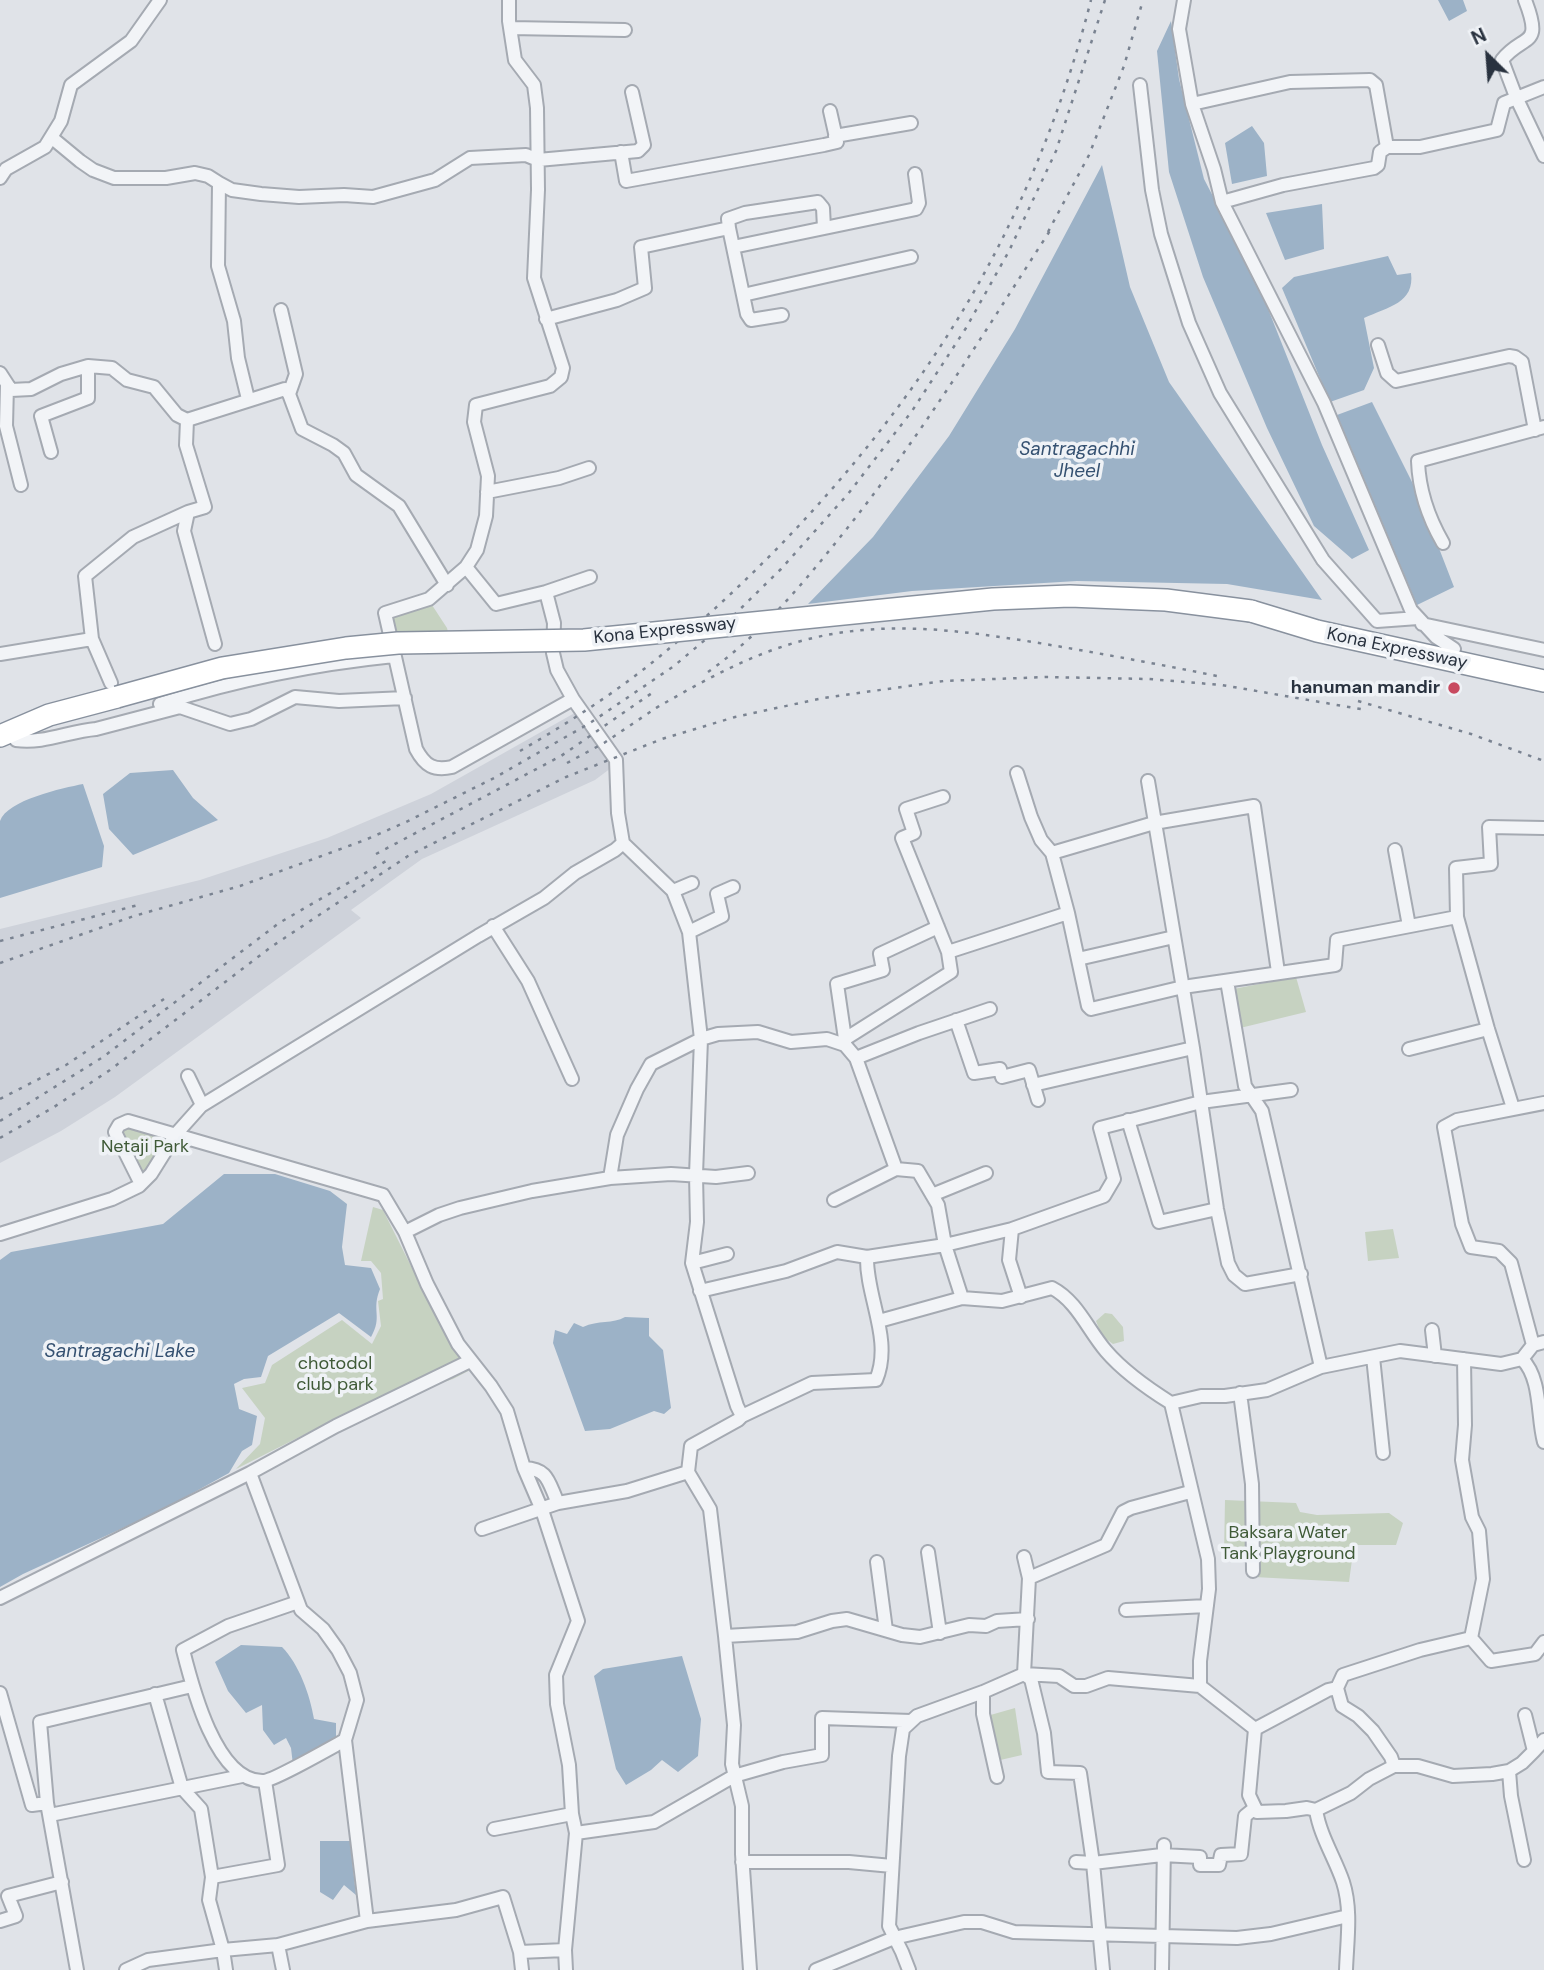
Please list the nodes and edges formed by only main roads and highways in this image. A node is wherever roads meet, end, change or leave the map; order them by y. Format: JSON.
{"nodes":[{"id":1,"x":1251,"y":611,"type":"junction"},
{"id":2,"x":1544,"y":669,"type":"edge"},
{"id":3,"x":1544,"y":681,"type":"edge"},
{"id":4,"x":5,"y":741,"type":"edge"}],
"edges":[{"from":1,"to":2,"type":"highway","name":"Kona Expressway"},
{"from":1,"to":3,"type":"highway","name":"Kona Expressway"},
{"from":1,"to":4,"type":"highway","name":"Kona Expressway","bridge":true}]}
